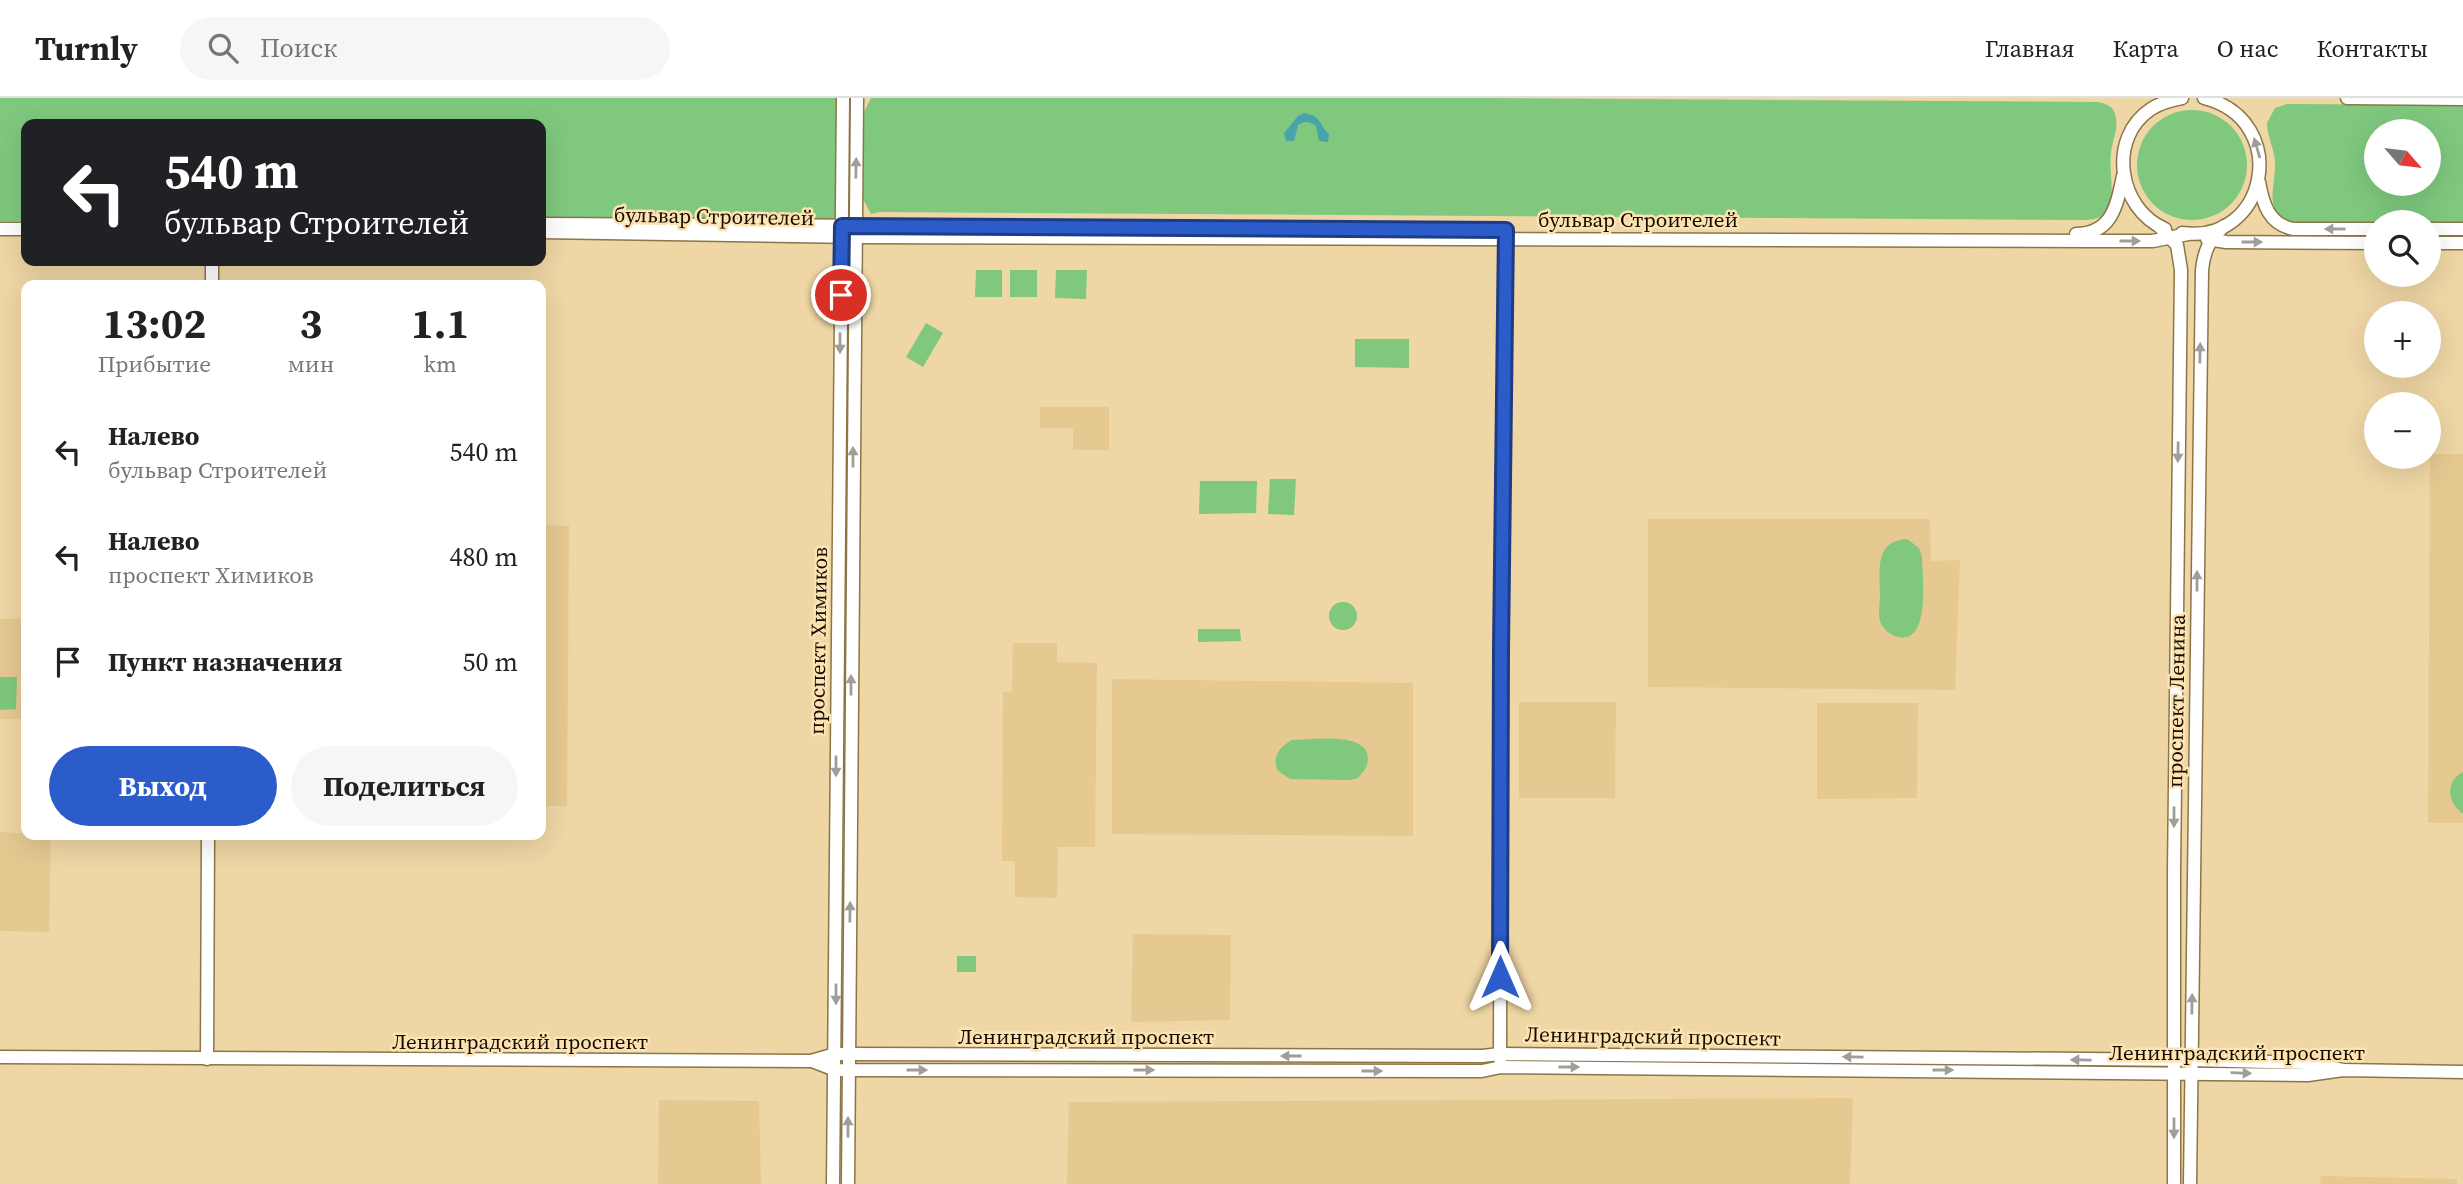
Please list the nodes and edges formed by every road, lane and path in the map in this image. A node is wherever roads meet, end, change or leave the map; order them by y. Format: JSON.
{"nodes":[{"id":1,"x":843,"y":98,"type":"edge"},
{"id":2,"x":857,"y":98,"type":"edge"},
{"id":3,"x":2181,"y":98,"type":"edge"},
{"id":4,"x":2204,"y":98,"type":"edge"},
{"id":5,"x":2217,"y":98,"type":"edge"},
{"id":6,"x":2347,"y":98,"type":"edge"},
{"id":7,"x":2463,"y":99,"type":"edge"},
{"id":8,"x":2164,"y":101,"type":"edge"},
{"id":9,"x":2228,"y":107,"type":"junction"},
{"id":10,"x":2123,"y":176,"type":"junction"},
{"id":11,"x":2259,"y":182,"type":"junction"},
{"id":12,"x":0,"y":220,"type":"edge"},
{"id":13,"x":21,"y":221,"type":"edge"},
{"id":14,"x":546,"y":224,"type":"edge"},
{"id":15,"x":2160,"y":226,"type":"junction"},
{"id":16,"x":2224,"y":226,"type":"junction"},
{"id":17,"x":0,"y":229,"type":"edge"},
{"id":18,"x":21,"y":229,"type":"edge"},
{"id":19,"x":2364,"y":229,"type":"edge"},
{"id":20,"x":2441,"y":229,"type":"edge"},
{"id":21,"x":2463,"y":229,"type":"edge"},
{"id":22,"x":848,"y":231,"type":"junction"},
{"id":23,"x":546,"y":232,"type":"edge"},
{"id":24,"x":1506,"y":234,"type":"junction"},
{"id":25,"x":2191,"y":234,"type":"junction"},
{"id":26,"x":2173,"y":238,"type":"junction"},
{"id":27,"x":2211,"y":240,"type":"junction"},
{"id":28,"x":2364,"y":243,"type":"edge"},
{"id":29,"x":2441,"y":243,"type":"edge"},
{"id":30,"x":2463,"y":243,"type":"edge"},
{"id":31,"x":208,"y":840,"type":"edge"},
{"id":32,"x":842,"y":1054,"type":"junction"},
{"id":33,"x":0,"y":1057,"type":"edge"},
{"id":34,"x":207,"y":1059,"type":"junction"},
{"id":35,"x":1500,"y":1060,"type":"junction"},
{"id":36,"x":811,"y":1061,"type":"junction"},
{"id":37,"x":2174,"y":1066,"type":"junction"},
{"id":38,"x":2191,"y":1066,"type":"junction"},
{"id":39,"x":842,"y":1070,"type":"junction"},
{"id":40,"x":2463,"y":1072,"type":"edge"},
{"id":41,"x":833,"y":1184,"type":"edge"},
{"id":42,"x":848,"y":1184,"type":"edge"},
{"id":43,"x":2174,"y":1184,"type":"edge"},
{"id":44,"x":2190,"y":1184,"type":"edge"}],
"edges":[{"from":1,"to":22,"type":"main road","name":"проспект Химиков"},
{"from":22,"to":2,"type":"main road","name":"проспект Химиков","one_way":true},
{"from":3,"to":8,"type":"main road"},
{"from":4,"to":9,"type":"main road"},
{"from":5,"to":9,"type":"main road"},
{"from":6,"to":7,"type":"main road"},
{"from":8,"to":10,"type":"main road"},
{"from":11,"to":9,"type":"main road","one_way":true},
{"from":10,"to":15,"type":"main road"},
{"from":10,"to":24,"type":"main road","name":"бульвар Строителей"},
{"from":11,"to":16,"type":"main road","name":"проспект Ленина"},
{"from":19,"to":11,"type":"main road","one_way":true},
{"from":12,"to":13,"type":"main road"},
{"from":14,"to":22,"type":"main road","name":"бульвар Строителей"},
{"from":15,"to":25,"type":"main road"},
{"from":15,"to":26,"type":"main road"},
{"from":16,"to":25,"type":"main road","name":"бульвар Строителей"},
{"from":16,"to":27,"type":"main road","name":"проспект Ленина"},
{"from":17,"to":18,"type":"main road"},
{"from":20,"to":21,"type":"main road"},
{"from":22,"to":23,"type":"main road","name":"бульвар Строителей"},
{"from":22,"to":24,"type":"main road","name":"бульвар Строителей"},
{"from":22,"to":32,"type":"main road","name":"проспект Химиков"},
{"from":24,"to":26,"type":"main road","name":"бульвар Строителей","one_way":true},
{"from":24,"to":35,"type":"main road"},
{"from":25,"to":26,"type":"main road","name":"бульвар Строителей"},
{"from":25,"to":27,"type":"main road"},
{"from":26,"to":37,"type":"main road","name":"проспект Ленина","one_way":true},
{"from":27,"to":28,"type":"main road","one_way":true},
{"from":38,"to":27,"type":"main road","name":"проспект Ленина","one_way":true},
{"from":29,"to":30,"type":"main road"},
{"from":31,"to":34,"type":"main road"},
{"from":35,"to":32,"type":"main road","name":"Ленинградский проспект","one_way":true},
{"from":32,"to":36,"type":"main road","name":"Ленинградский проспект"},
{"from":32,"to":39,"type":"main road","name":"проспект Химиков"},
{"from":33,"to":34,"type":"main road","name":"Ленинградский проспект"},
{"from":34,"to":36,"type":"main road","name":"Ленинградский проспект"},
{"from":35,"to":37,"type":"main road","name":"Ленинградский проспект"},
{"from":39,"to":35,"type":"main road","name":"Ленинградский проспект","one_way":true},
{"from":36,"to":39,"type":"main road"},
{"from":37,"to":38,"type":"main road","name":"Ленинградский проспект"},
{"from":37,"to":43,"type":"main road","name":"проспект Ленина","one_way":true},
{"from":38,"to":40,"type":"main road","name":"Ленинградский проспект"},
{"from":38,"to":44,"type":"main road","name":"проспект Ленина"},
{"from":39,"to":41,"type":"main road","name":"проспект Химиков"},
{"from":42,"to":39,"type":"main road","name":"проспект Химиков","one_way":true}]}
